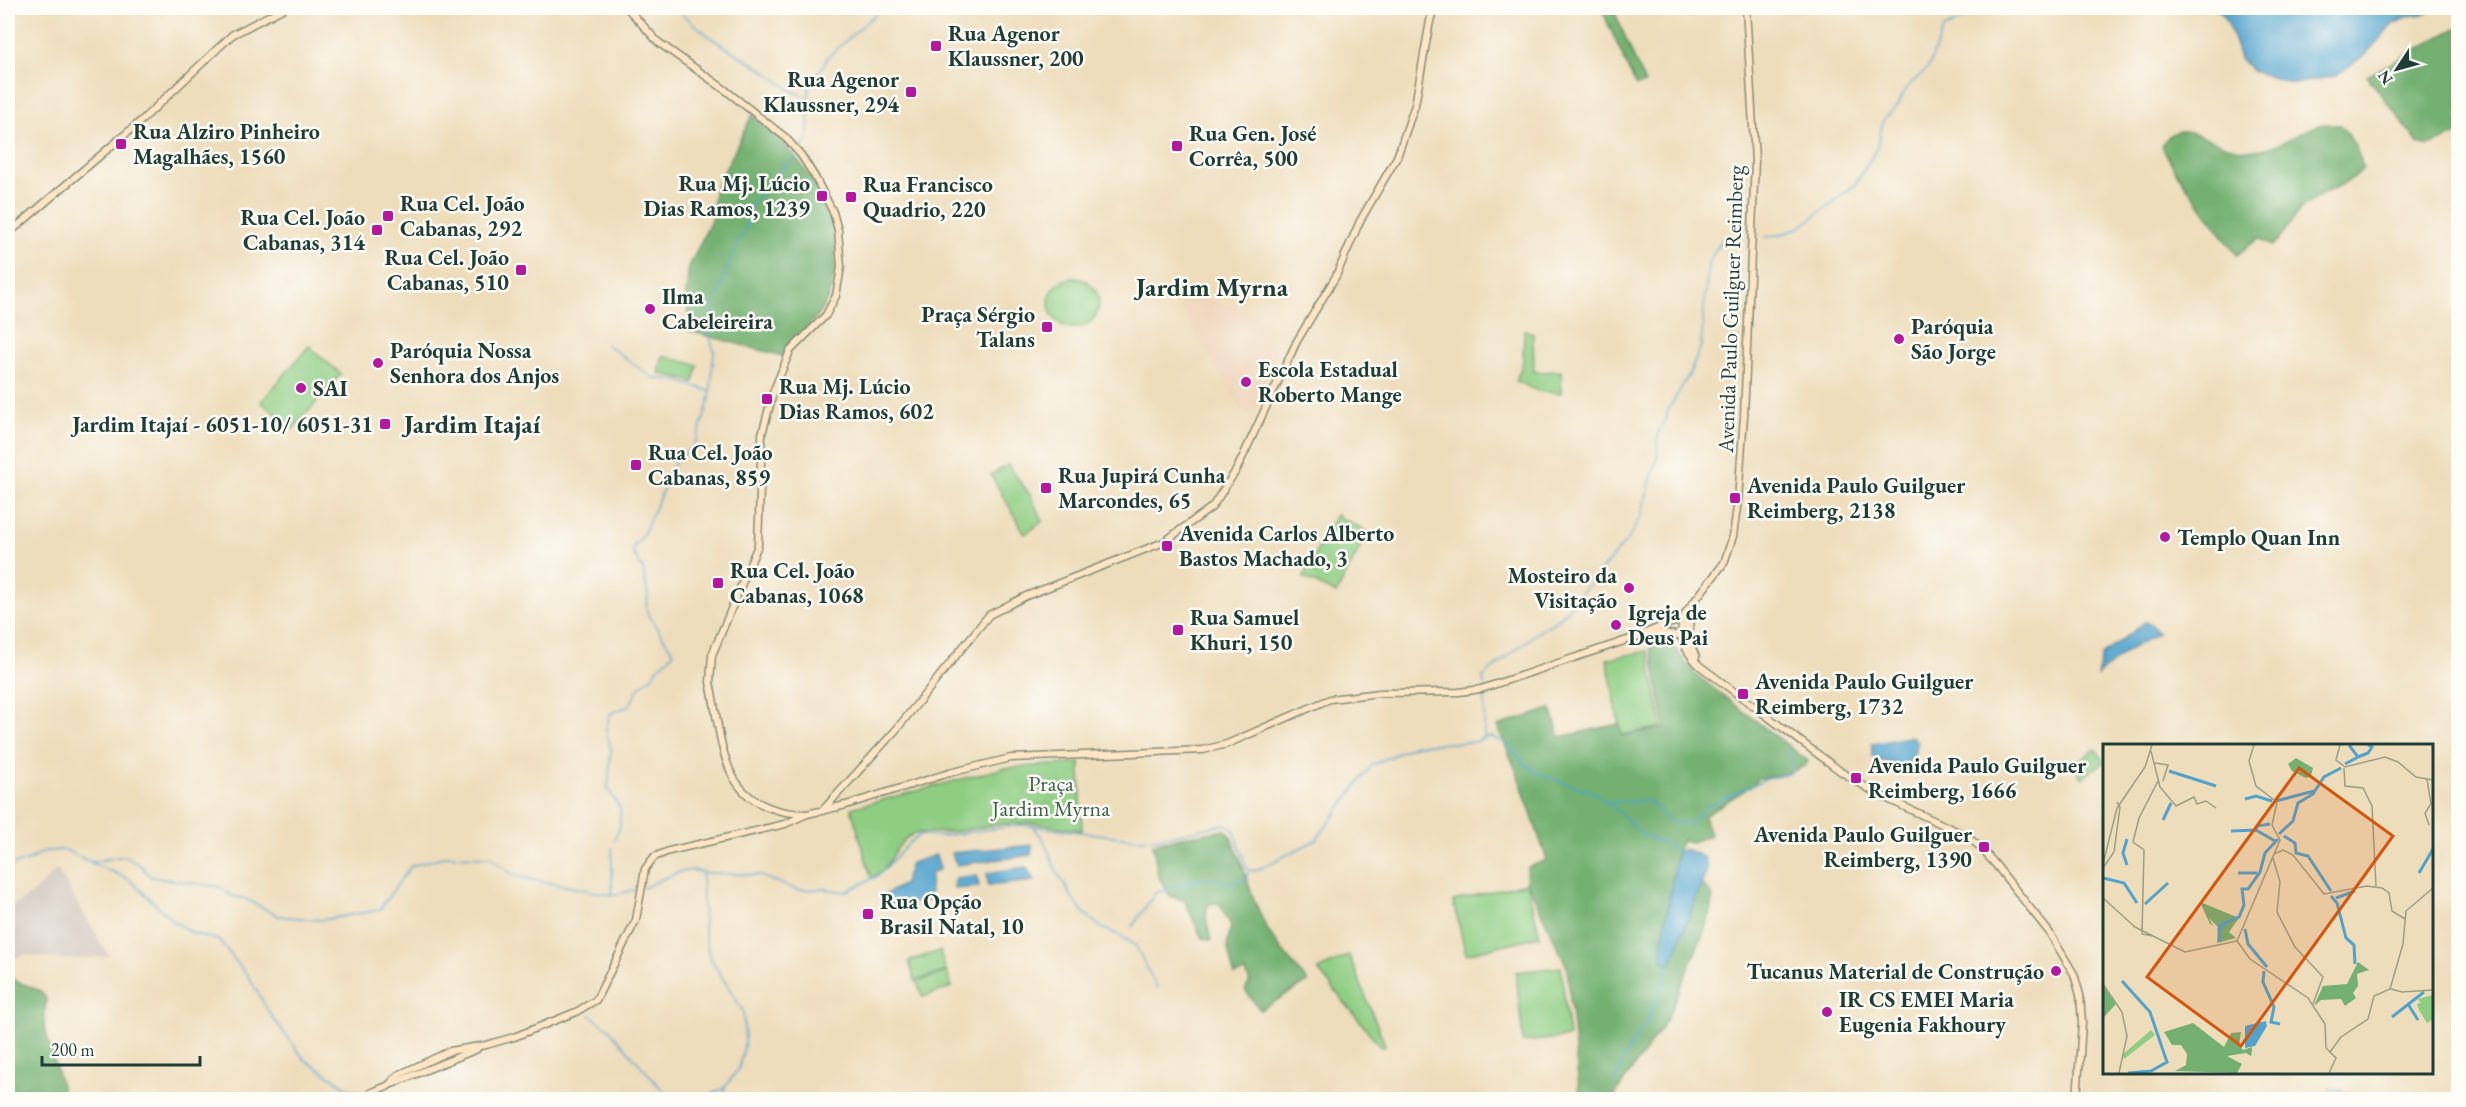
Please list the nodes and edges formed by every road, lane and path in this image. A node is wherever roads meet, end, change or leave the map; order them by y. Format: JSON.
{"nodes":[{"id":1,"x":284,"y":8,"type":"edge"},
{"id":2,"x":627,"y":8,"type":"edge"},
{"id":3,"x":1434,"y":8,"type":"edge"},
{"id":4,"x":1746,"y":8,"type":"edge"},
{"id":5,"x":8,"y":234,"type":"edge"},
{"id":6,"x":1694,"y":601,"type":"junction"},
{"id":7,"x":1681,"y":621,"type":"junction"},
{"id":8,"x":1688,"y":630,"type":"junction"},
{"id":9,"x":1639,"y":636,"type":"junction"},
{"id":10,"x":1682,"y":640,"type":"junction"},
{"id":11,"x":1700,"y":666,"type":"junction"},
{"id":12,"x":846,"y":787,"type":"junction"},
{"id":13,"x":846,"y":805,"type":"junction"},
{"id":14,"x":821,"y":812,"type":"junction"},
{"id":15,"x":807,"y":814,"type":"junction"},
{"id":16,"x":369,"y":1097,"type":"edge"},
{"id":17,"x":2078,"y":1100,"type":"edge"}],
"edges":[{"from":1,"to":5,"type":"main road"},
{"from":2,"to":15,"type":"main road"},
{"from":3,"to":12,"type":"main road"},
{"from":4,"to":6,"type":"main road","name":"Avenida Paulo Guilguer Reimberg"},
{"from":6,"to":7,"type":"main road","name":"Avenida Paulo Guilguer Reimberg"},
{"from":6,"to":8,"type":"main road","name":"Avenida Paulo Guilguer Reimberg"},
{"from":7,"to":8,"type":"main road"},
{"from":7,"to":9,"type":"main road"},
{"from":7,"to":10,"type":"main road"},
{"from":8,"to":10,"type":"main road"},
{"from":8,"to":11,"type":"main road"},
{"from":9,"to":10,"type":"main road"},
{"from":9,"to":13,"type":"main road"},
{"from":10,"to":11,"type":"main road"},
{"from":11,"to":17,"type":"main road"},
{"from":12,"to":13,"type":"main road"},
{"from":12,"to":14,"type":"main road"},
{"from":13,"to":14,"type":"main road"},
{"from":14,"to":15,"type":"main road"},
{"from":15,"to":16,"type":"main road"}]}
